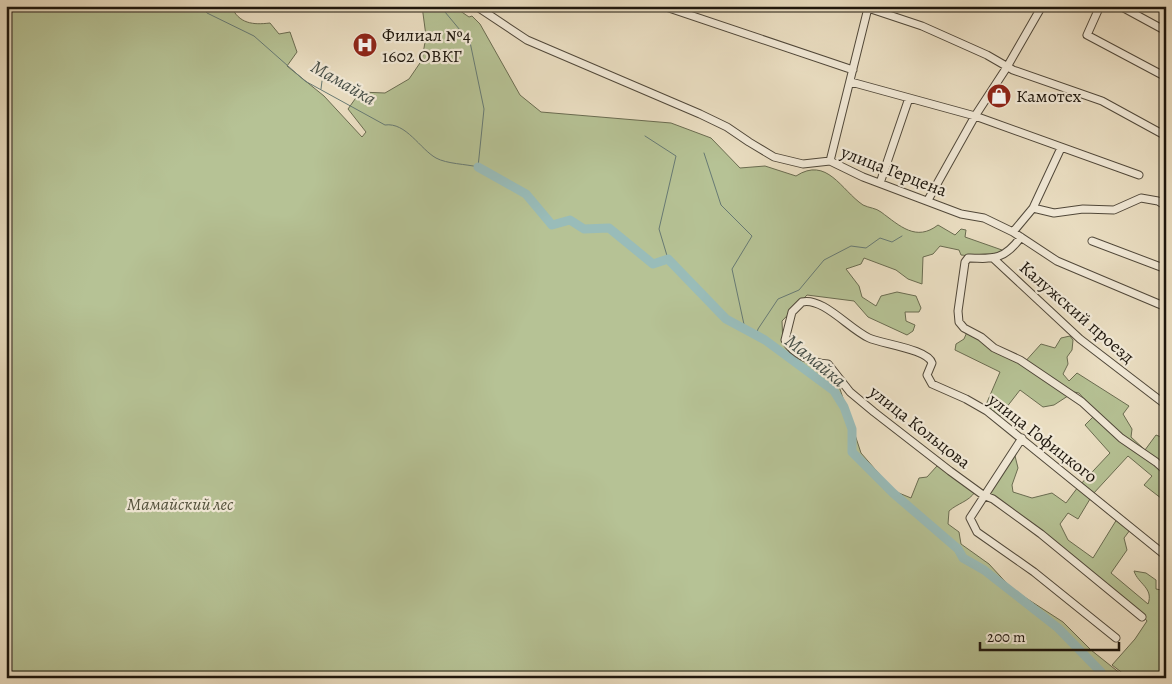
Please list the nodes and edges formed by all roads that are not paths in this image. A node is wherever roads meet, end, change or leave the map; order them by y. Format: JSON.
{"nodes":[{"id":1,"x":288,"y":6,"type":"edge"},
{"id":2,"x":297,"y":6,"type":"edge"},
{"id":3,"x":476,"y":6,"type":"edge"},
{"id":4,"x":663,"y":6,"type":"edge"},
{"id":5,"x":1042,"y":6,"type":"edge"},
{"id":6,"x":1100,"y":6,"type":"edge"},
{"id":7,"x":1120,"y":6,"type":"edge"},
{"id":8,"x":865,"y":7,"type":"edge"},
{"id":9,"x":1166,"y":31,"type":"edge"},
{"id":10,"x":1007,"y":67,"type":"junction"},
{"id":11,"x":853,"y":70,"type":"junction"},
{"id":12,"x":1166,"y":77,"type":"edge"},
{"id":13,"x":851,"y":82,"type":"junction"},
{"id":14,"x":909,"y":98,"type":"junction"},
{"id":15,"x":974,"y":116,"type":"junction"},
{"id":16,"x":1166,"y":136,"type":"edge"},
{"id":17,"x":1060,"y":148,"type":"junction"},
{"id":18,"x":830,"y":162,"type":"junction"},
{"id":19,"x":1139,"y":175,"type":"dead end"},
{"id":20,"x":880,"y":184,"type":"junction"},
{"id":21,"x":928,"y":200,"type":"junction"},
{"id":22,"x":1166,"y":206,"type":"edge"},
{"id":23,"x":1033,"y":208,"type":"junction"},
{"id":24,"x":1013,"y":232,"type":"junction"},
{"id":25,"x":1021,"y":238,"type":"junction"},
{"id":26,"x":1092,"y":241,"type":"dead end"},
{"id":27,"x":994,"y":259,"type":"junction"},
{"id":28,"x":1166,"y":268,"type":"edge"},
{"id":29,"x":807,"y":301,"type":"joint"},
{"id":30,"x":1166,"y":307,"type":"edge"},
{"id":31,"x":1166,"y":405,"type":"edge"},
{"id":32,"x":1022,"y":438,"type":"junction"},
{"id":33,"x":1166,"y":471,"type":"edge"},
{"id":34,"x":984,"y":495,"type":"junction"},
{"id":35,"x":1166,"y":556,"type":"edge"},
{"id":36,"x":1142,"y":617,"type":"dead end"},
{"id":37,"x":1116,"y":638,"type":"dead end"}],
"edges":[{"from":1,"to":2,"type":"street"},
{"from":3,"to":18,"type":"street","name":"улица Герцена"},
{"from":4,"to":11,"type":"street"},
{"from":5,"to":10,"type":"street"},
{"from":6,"to":12,"type":"street"},
{"from":7,"to":9,"type":"street"},
{"from":8,"to":10,"type":"street"},
{"from":8,"to":11,"type":"street"},
{"from":10,"to":15,"type":"street"},
{"from":10,"to":16,"type":"street"},
{"from":11,"to":13,"type":"street"},
{"from":13,"to":14,"type":"street"},
{"from":13,"to":18,"type":"street"},
{"from":14,"to":15,"type":"street"},
{"from":14,"to":20,"type":"street"},
{"from":15,"to":17,"type":"street"},
{"from":15,"to":21,"type":"street"},
{"from":17,"to":19,"type":"street"},
{"from":17,"to":23,"type":"street"},
{"from":18,"to":20,"type":"street","name":"улица Герцена"},
{"from":20,"to":21,"type":"street","name":"улица Герцена"},
{"from":21,"to":24,"type":"street","name":"улица Герцена"},
{"from":22,"to":23,"type":"street"},
{"from":23,"to":24,"type":"street"},
{"from":24,"to":25,"type":"street","name":"улица Герцена"},
{"from":25,"to":27,"type":"street"},
{"from":25,"to":30,"type":"street","name":"улица Герцена"},
{"from":26,"to":28,"type":"street"},
{"from":27,"to":31,"type":"street","name":"Калужский проезд"},
{"from":27,"to":33,"type":"street"},
{"from":29,"to":32,"type":"street","name":"улица Гофицкого"},
{"from":29,"to":34,"type":"street","name":"улица Кольцова"},
{"from":32,"to":34,"type":"street"},
{"from":32,"to":35,"type":"street","name":"улица Гофицкого"},
{"from":34,"to":36,"type":"street","name":"улица Кольцова"},
{"from":34,"to":37,"type":"street"}]}
